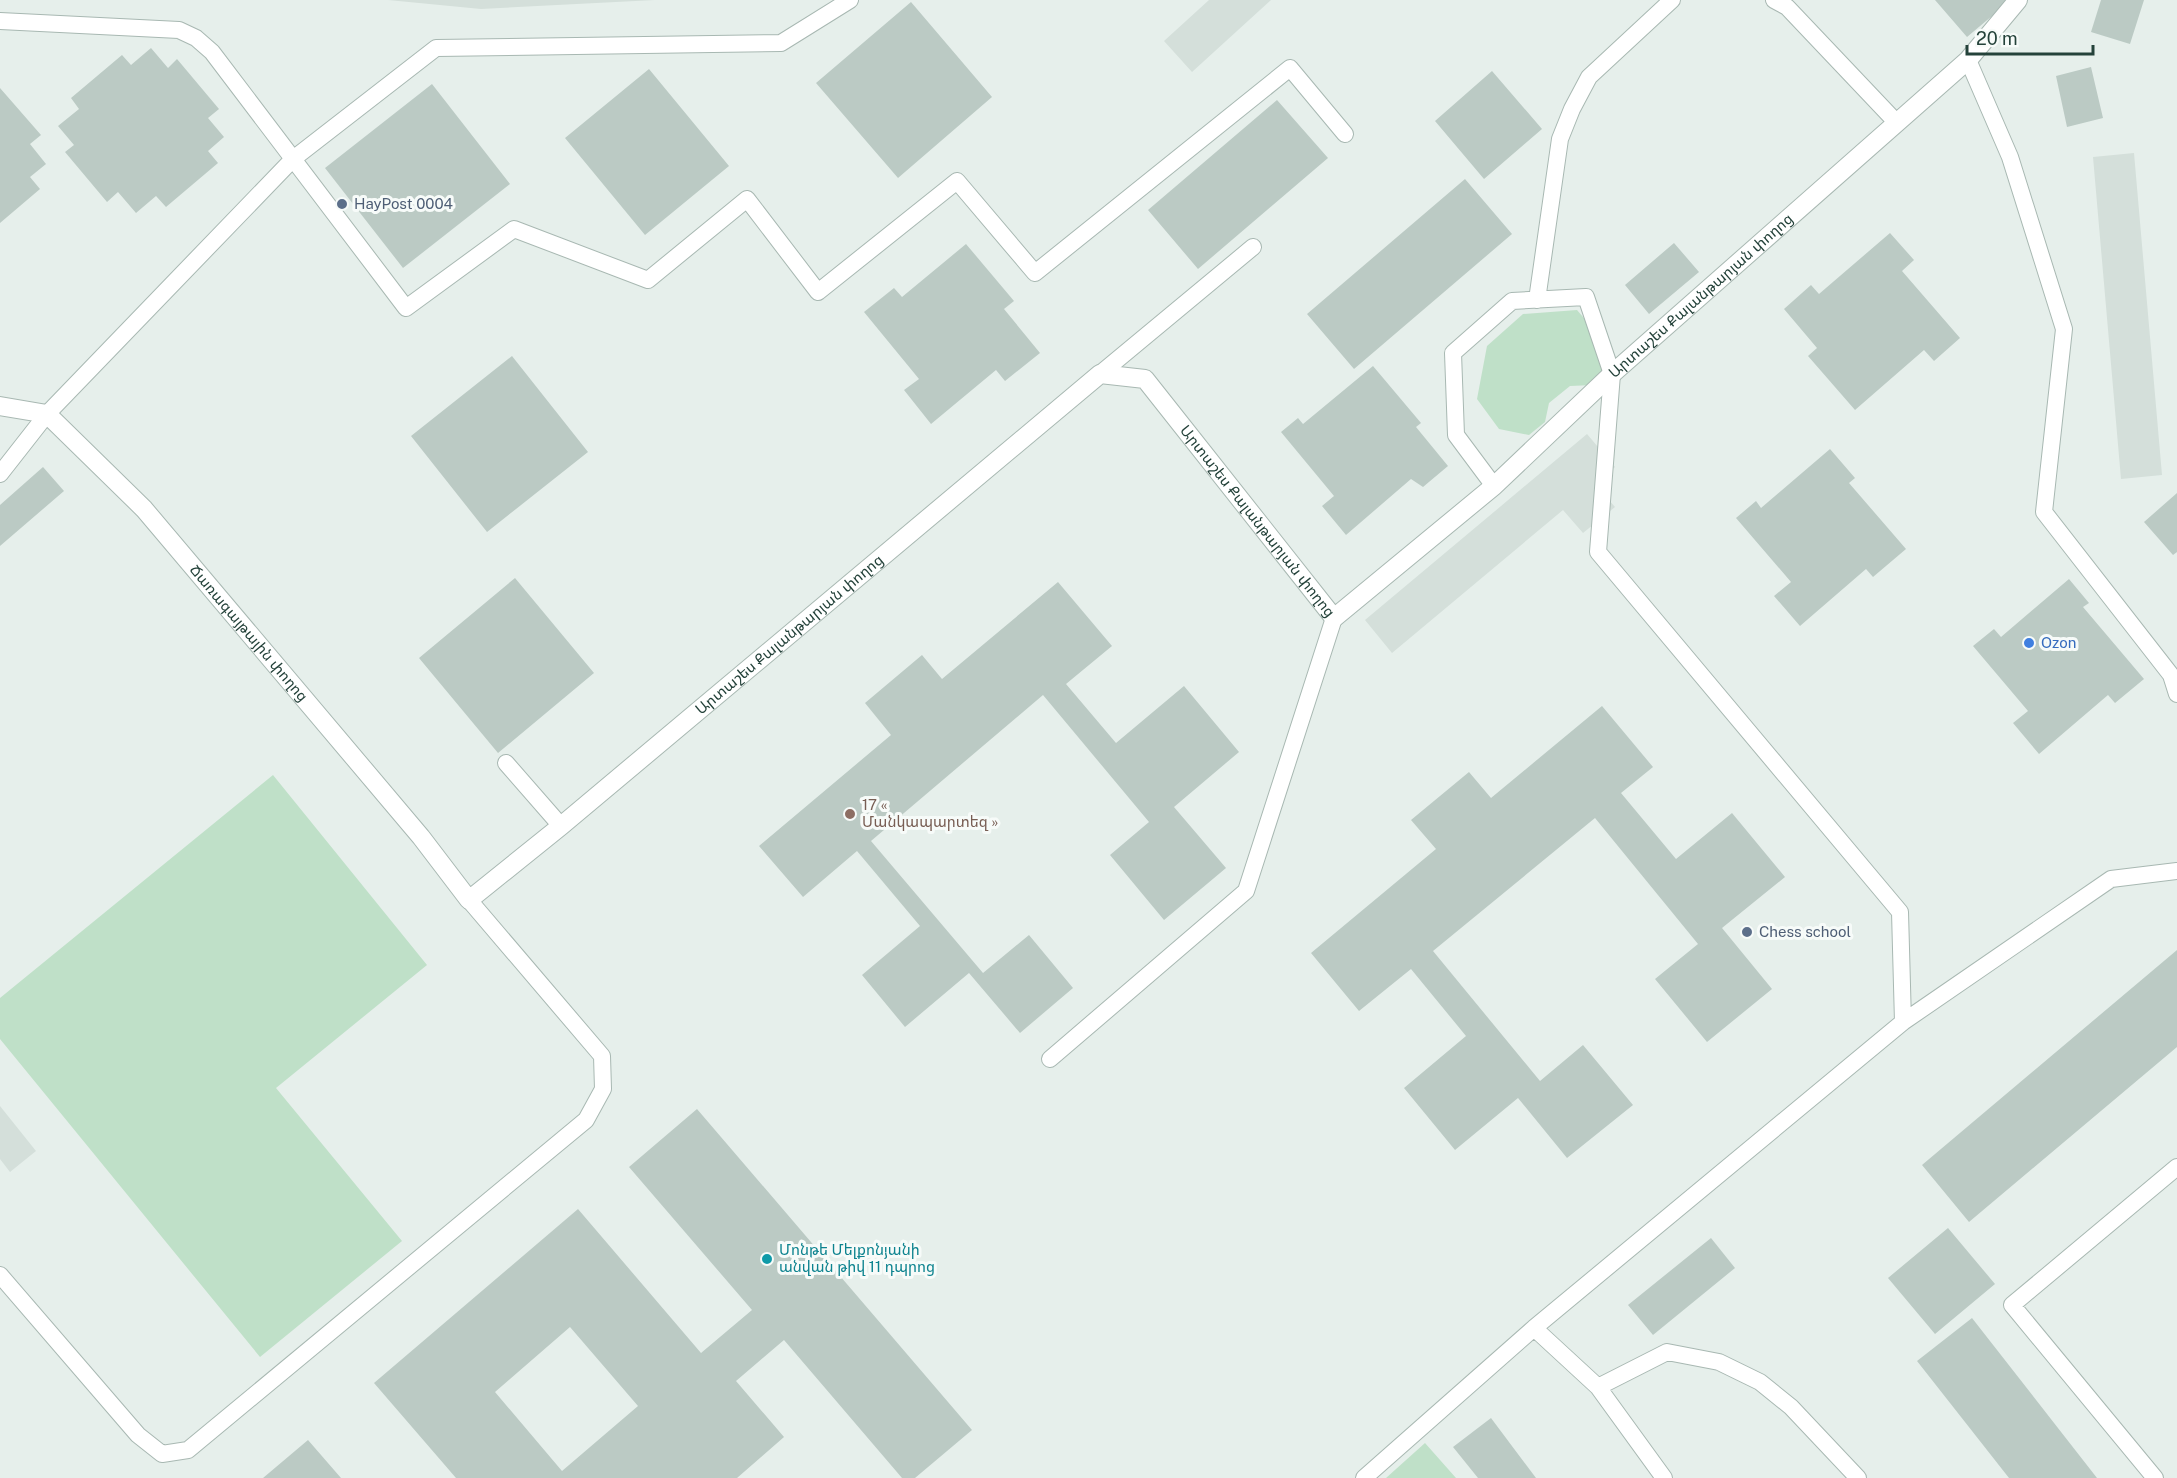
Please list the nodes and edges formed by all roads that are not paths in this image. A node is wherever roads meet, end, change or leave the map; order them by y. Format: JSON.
{"nodes":[{"id":1,"x":850,"y":0,"type":"edge"},
{"id":2,"x":1672,"y":0,"type":"edge"},
{"id":3,"x":1774,"y":0,"type":"edge"},
{"id":4,"x":2018,"y":0,"type":"edge"},
{"id":5,"x":0,"y":21,"type":"edge"},
{"id":6,"x":1968,"y":60,"type":"junction"},
{"id":7,"x":1897,"y":123,"type":"junction"},
{"id":8,"x":1345,"y":134,"type":"dead end"},
{"id":9,"x":293,"y":159,"type":"junction"},
{"id":10,"x":1253,"y":247,"type":"dead end"},
{"id":11,"x":1537,"y":300,"type":"junction"},
{"id":12,"x":1101,"y":374,"type":"junction"},
{"id":13,"x":1612,"y":374,"type":"junction"},
{"id":14,"x":0,"y":406,"type":"edge"},
{"id":15,"x":47,"y":414,"type":"junction"},
{"id":16,"x":0,"y":474,"type":"edge"},
{"id":17,"x":1494,"y":486,"type":"junction"},
{"id":18,"x":1335,"y":618,"type":"junction"},
{"id":19,"x":2177,"y":694,"type":"edge"},
{"id":20,"x":506,"y":763,"type":"dead end"},
{"id":21,"x":561,"y":826,"type":"junction"},
{"id":22,"x":2177,"y":871,"type":"edge"},
{"id":23,"x":469,"y":900,"type":"junction"},
{"id":24,"x":1903,"y":1022,"type":"junction"},
{"id":25,"x":1050,"y":1059,"type":"dead end"},
{"id":26,"x":2177,"y":1167,"type":"edge"},
{"id":27,"x":3,"y":1285,"type":"edge"},
{"id":28,"x":1534,"y":1328,"type":"junction"},
{"id":29,"x":1598,"y":1387,"type":"junction"},
{"id":30,"x":1364,"y":1478,"type":"edge"},
{"id":31,"x":1664,"y":1478,"type":"edge"},
{"id":32,"x":1858,"y":1478,"type":"edge"},
{"id":33,"x":2155,"y":1478,"type":"edge"}],
"edges":[{"from":1,"to":9,"type":"lane"},
{"from":2,"to":11,"type":"lane"},
{"from":3,"to":7,"type":"lane"},
{"from":4,"to":6,"type":"street","name":"Արտաշես Քալանթարյան փողոց"},
{"from":5,"to":9,"type":"lane"},
{"from":6,"to":7,"type":"street","name":"Արտաշես Քալանթարյան փողոց"},
{"from":6,"to":19,"type":"lane"},
{"from":7,"to":13,"type":"street","name":"Արտաշես Քալանթարյան փողոց"},
{"from":8,"to":9,"type":"lane"},
{"from":9,"to":15,"type":"lane"},
{"from":10,"to":12,"type":"lane"},
{"from":11,"to":13,"type":"lane"},
{"from":11,"to":17,"type":"lane"},
{"from":12,"to":18,"type":"street","name":"Արտաշես Քալանթարյան փողոց"},
{"from":12,"to":21,"type":"street","name":"Արտաշես Քալանթարյան փողոց"},
{"from":13,"to":17,"type":"street","name":"Արտաշես Քալանթարյան փողոց"},
{"from":13,"to":24,"type":"lane"},
{"from":14,"to":15,"type":"street"},
{"from":15,"to":16,"type":"lane"},
{"from":15,"to":23,"type":"street","name":"Ճառագայթային փողոց"},
{"from":17,"to":18,"type":"street","name":"Արտաշես Քալանթարյան փողոց"},
{"from":18,"to":25,"type":"lane"},
{"from":20,"to":21,"type":"lane"},
{"from":21,"to":23,"type":"street","name":"Արտաշես Քալանթարյան փողոց"},
{"from":22,"to":24,"type":"lane"},
{"from":23,"to":27,"type":"lane"},
{"from":24,"to":28,"type":"lane"},
{"from":26,"to":33,"type":"lane"},
{"from":28,"to":29,"type":"lane"},
{"from":28,"to":30,"type":"lane"},
{"from":29,"to":31,"type":"lane"},
{"from":29,"to":32,"type":"lane"}]}
